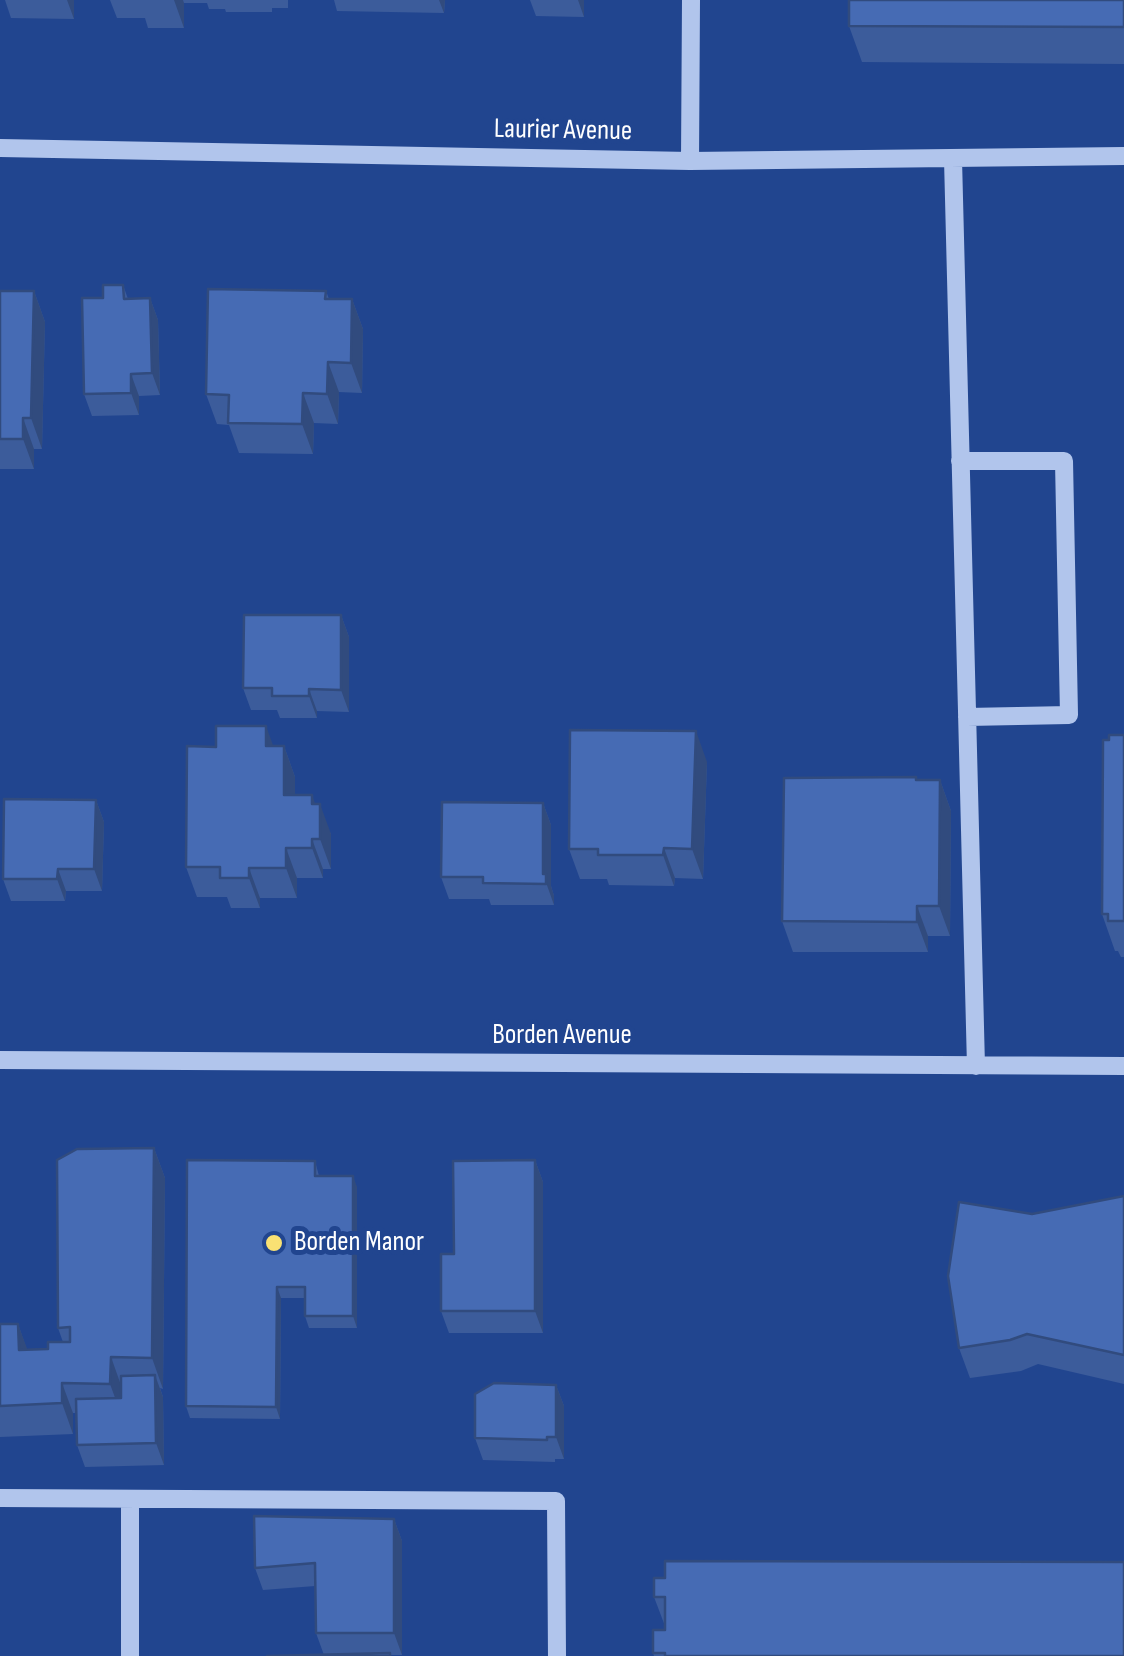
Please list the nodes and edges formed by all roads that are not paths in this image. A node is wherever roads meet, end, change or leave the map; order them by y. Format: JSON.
{"nodes":[{"id":1,"x":691,"y":0,"type":"edge"},
{"id":2,"x":0,"y":148,"type":"edge"},
{"id":3,"x":1124,"y":156,"type":"edge"},
{"id":4,"x":953,"y":159,"type":"junction"},
{"id":5,"x":690,"y":161,"type":"junction"},
{"id":6,"x":960,"y":461,"type":"junction"},
{"id":7,"x":966,"y":718,"type":"junction"},
{"id":8,"x":0,"y":1060,"type":"edge"},
{"id":9,"x":976,"y":1066,"type":"junction"},
{"id":10,"x":1124,"y":1066,"type":"edge"},
{"id":11,"x":0,"y":1498,"type":"edge"},
{"id":12,"x":130,"y":1498,"type":"junction"},
{"id":13,"x":130,"y":1656,"type":"edge"},
{"id":14,"x":556,"y":1656,"type":"edge"}],
"edges":[{"from":1,"to":5,"type":"street"},
{"from":2,"to":5,"type":"street","name":"Laurier Avenue"},
{"from":3,"to":4,"type":"street","name":"Laurier Avenue"},
{"from":4,"to":5,"type":"street","name":"Laurier Avenue"},
{"from":4,"to":6,"type":"street"},
{"from":6,"to":7,"type":"street"},
{"from":6,"to":7,"type":"street"},
{"from":7,"to":9,"type":"street"},
{"from":8,"to":9,"type":"street","name":"Borden Avenue"},
{"from":9,"to":10,"type":"street","name":"Borden Avenue"},
{"from":11,"to":12,"type":"street"},
{"from":12,"to":13,"type":"street"},
{"from":12,"to":14,"type":"street"}]}
